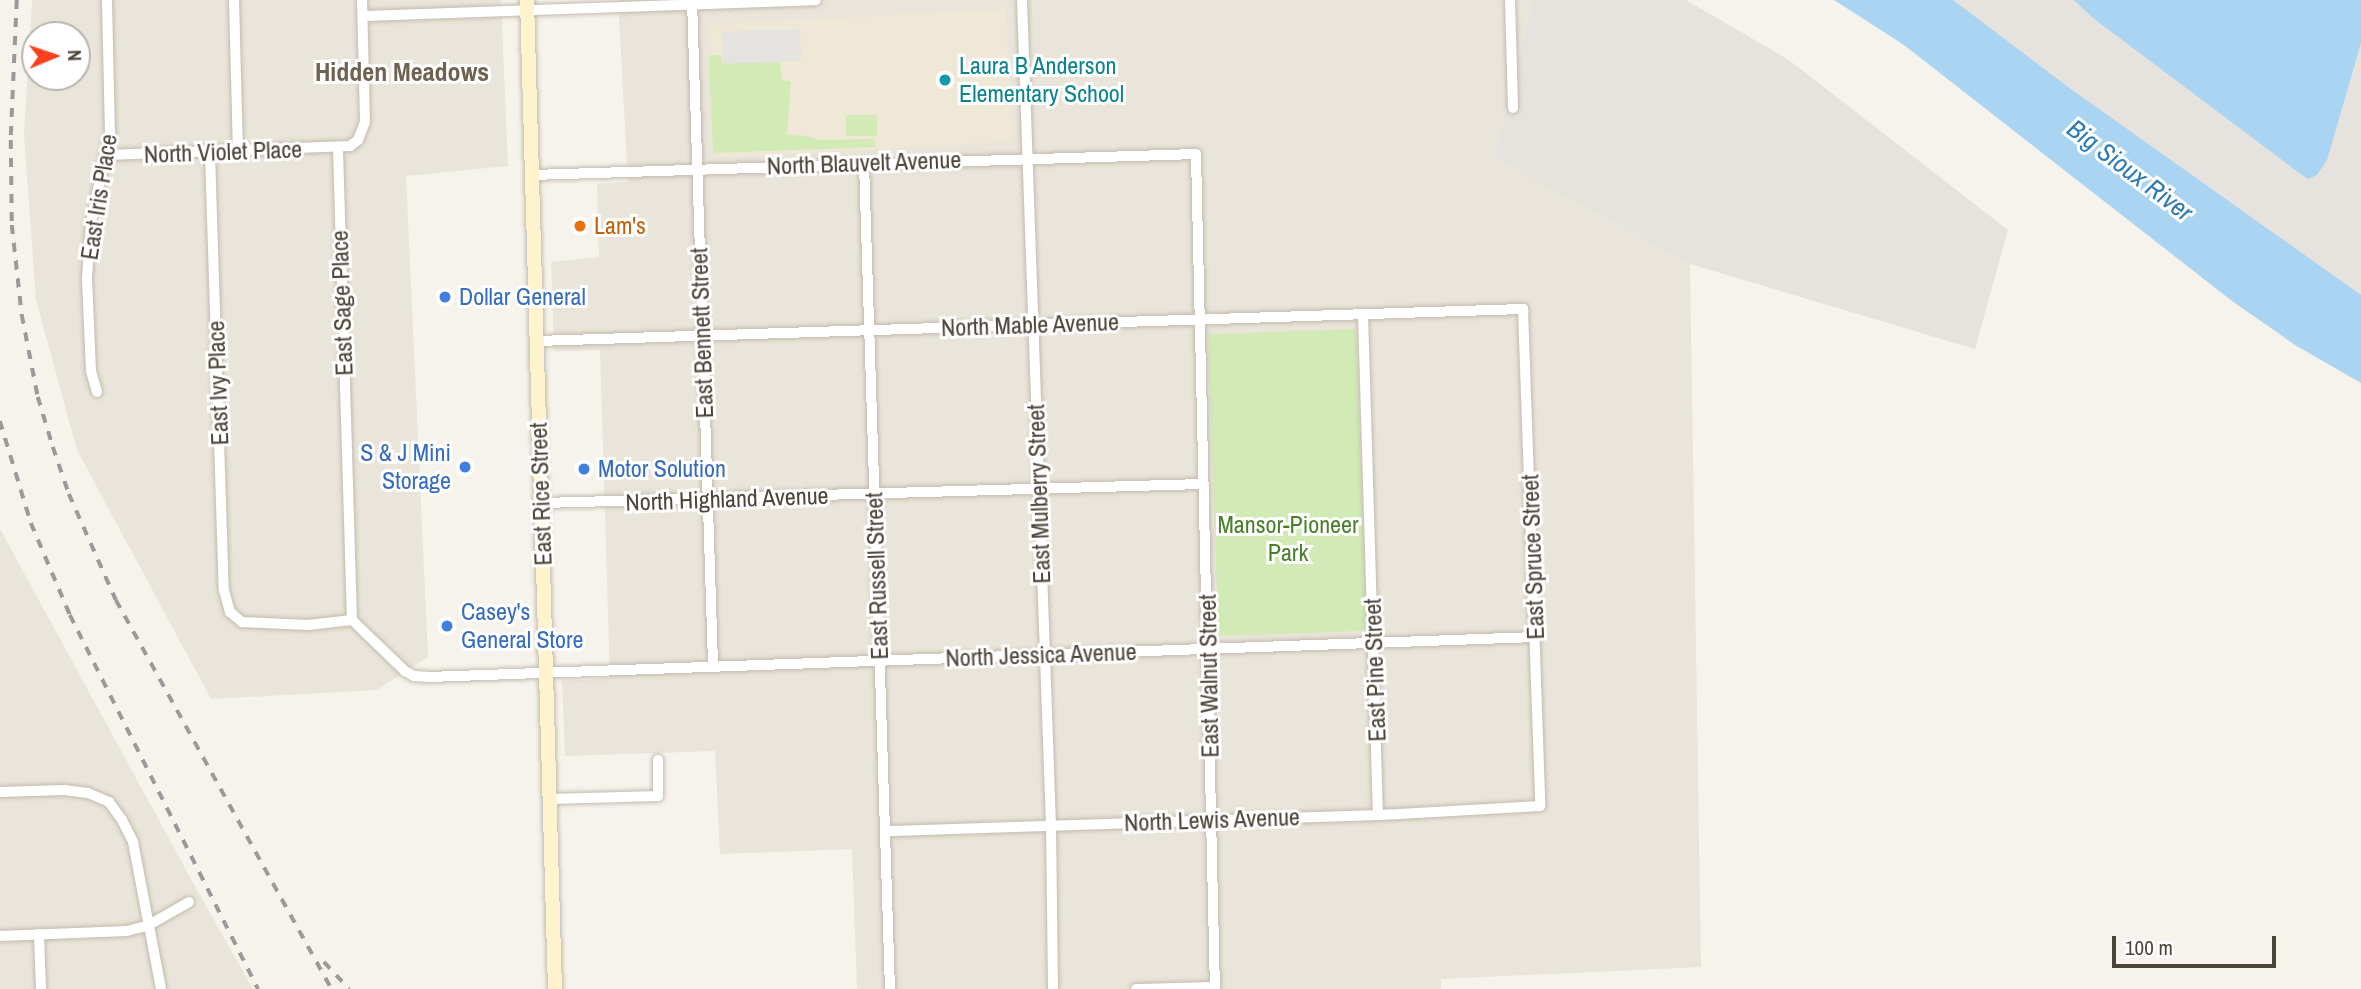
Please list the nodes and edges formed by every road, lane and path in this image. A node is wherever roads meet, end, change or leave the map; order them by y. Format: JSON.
{"nodes":[{"id":1,"x":107,"y":0,"type":"edge"},
{"id":2,"x":234,"y":0,"type":"edge"},
{"id":3,"x":362,"y":0,"type":"edge"},
{"id":4,"x":816,"y":0,"type":"edge"},
{"id":5,"x":1023,"y":0,"type":"edge"},
{"id":6,"x":1510,"y":0,"type":"edge"},
{"id":7,"x":692,"y":3,"type":"edge"},
{"id":8,"x":528,"y":5,"type":"edge"},
{"id":9,"x":363,"y":16,"type":"junction"},
{"id":10,"x":1513,"y":107,"type":"dead end"},
{"id":11,"x":338,"y":149,"type":"junction"},
{"id":12,"x":238,"y":150,"type":"junction"},
{"id":13,"x":210,"y":153,"type":"junction"},
{"id":14,"x":1196,"y":154,"type":"joint"},
{"id":15,"x":107,"y":155,"type":"junction"},
{"id":16,"x":1027,"y":158,"type":"junction"},
{"id":17,"x":864,"y":163,"type":"junction"},
{"id":18,"x":697,"y":169,"type":"junction"},
{"id":19,"x":532,"y":175,"type":"junction"},
{"id":20,"x":1523,"y":309,"type":"joint"},
{"id":21,"x":1363,"y":314,"type":"junction"},
{"id":22,"x":1201,"y":320,"type":"junction"},
{"id":23,"x":1032,"y":325,"type":"junction"},
{"id":24,"x":869,"y":330,"type":"junction"},
{"id":25,"x":702,"y":337,"type":"junction"},
{"id":26,"x":537,"y":341,"type":"junction"},
{"id":27,"x":97,"y":392,"type":"dead end"},
{"id":28,"x":1204,"y":484,"type":"junction"},
{"id":29,"x":1038,"y":490,"type":"junction"},
{"id":30,"x":875,"y":495,"type":"junction"},
{"id":31,"x":708,"y":500,"type":"junction"},
{"id":32,"x":543,"y":503,"type":"junction"},
{"id":33,"x":352,"y":620,"type":"junction"},
{"id":34,"x":1536,"y":637,"type":"junction"},
{"id":35,"x":1374,"y":644,"type":"junction"},
{"id":36,"x":1208,"y":650,"type":"junction"},
{"id":37,"x":1045,"y":655,"type":"junction"},
{"id":38,"x":879,"y":660,"type":"junction"},
{"id":39,"x":713,"y":666,"type":"junction"},
{"id":40,"x":546,"y":673,"type":"junction"},
{"id":41,"x":657,"y":760,"type":"dead end"},
{"id":42,"x":0,"y":792,"type":"edge"},
{"id":43,"x":550,"y":799,"type":"junction"},
{"id":44,"x":1540,"y":806,"type":"joint"},
{"id":45,"x":1378,"y":815,"type":"junction"},
{"id":46,"x":1212,"y":820,"type":"junction"},
{"id":47,"x":1051,"y":825,"type":"junction"},
{"id":48,"x":885,"y":831,"type":"junction"},
{"id":49,"x":189,"y":902,"type":"dead end"},
{"id":50,"x":149,"y":925,"type":"junction"},
{"id":51,"x":39,"y":934,"type":"junction"},
{"id":52,"x":0,"y":936,"type":"edge"},
{"id":53,"x":1215,"y":988,"type":"edge"},
{"id":54,"x":41,"y":989,"type":"edge"},
{"id":55,"x":161,"y":989,"type":"edge"},
{"id":56,"x":555,"y":989,"type":"edge"},
{"id":57,"x":890,"y":989,"type":"edge"},
{"id":58,"x":1053,"y":989,"type":"edge"},
{"id":59,"x":1136,"y":989,"type":"edge"}],
"edges":[{"from":1,"to":15,"type":"street","name":"East Iris Place"},
{"from":2,"to":12,"type":"street"},
{"from":3,"to":9,"type":"street"},
{"from":4,"to":7,"type":"street"},
{"from":5,"to":16,"type":"street","name":"East Mulberry Street"},
{"from":6,"to":10,"type":"street"},
{"from":7,"to":8,"type":"street"},
{"from":7,"to":18,"type":"street","name":"East Bennett Street"},
{"from":8,"to":9,"type":"street"},
{"from":8,"to":19,"type":"main road","name":"East Rice Street"},
{"from":9,"to":11,"type":"street"},
{"from":11,"to":12,"type":"street","name":"North Violet Place"},
{"from":11,"to":33,"type":"street","name":"East Sage Place"},
{"from":12,"to":13,"type":"street","name":"North Violet Place"},
{"from":13,"to":15,"type":"street","name":"North Violet Place"},
{"from":13,"to":33,"type":"street","name":"East Ivy Place"},
{"from":14,"to":16,"type":"street","name":"North Blauvelt Avenue"},
{"from":14,"to":22,"type":"street","name":"East Walnut Street"},
{"from":15,"to":27,"type":"street","name":"East Iris Place"},
{"from":16,"to":17,"type":"street","name":"North Blauvelt Avenue"},
{"from":16,"to":23,"type":"street","name":"East Mulberry Street"},
{"from":17,"to":18,"type":"street","name":"North Blauvelt Avenue"},
{"from":17,"to":24,"type":"street","name":"East Russell Street"},
{"from":18,"to":19,"type":"street","name":"North Blauvelt Avenue"},
{"from":18,"to":25,"type":"street","name":"East Bennett Street"},
{"from":19,"to":26,"type":"main road","name":"East Rice Street"},
{"from":20,"to":21,"type":"street","name":"North Mable Avenue"},
{"from":20,"to":34,"type":"street","name":"East Spruce Street"},
{"from":21,"to":22,"type":"street","name":"North Mable Avenue"},
{"from":21,"to":35,"type":"street","name":"East Pine Street"},
{"from":22,"to":23,"type":"street","name":"North Mable Avenue"},
{"from":22,"to":28,"type":"street","name":"East Walnut Street"},
{"from":23,"to":24,"type":"street","name":"North Mable Avenue"},
{"from":23,"to":29,"type":"street","name":"East Mulberry Street"},
{"from":24,"to":25,"type":"street","name":"North Mable Avenue"},
{"from":24,"to":30,"type":"street","name":"East Russell Street"},
{"from":25,"to":26,"type":"street","name":"North Mable Avenue"},
{"from":25,"to":31,"type":"street","name":"East Bennett Street"},
{"from":26,"to":32,"type":"main road","name":"East Rice Street"},
{"from":28,"to":29,"type":"street","name":"North Highland Avenue"},
{"from":28,"to":36,"type":"street","name":"East Walnut Street"},
{"from":29,"to":30,"type":"street","name":"North Highland Avenue"},
{"from":29,"to":37,"type":"street","name":"East Mulberry Street"},
{"from":30,"to":31,"type":"street","name":"North Highland Avenue"},
{"from":30,"to":38,"type":"street","name":"East Russell Street"},
{"from":31,"to":32,"type":"street","name":"North Highland Avenue"},
{"from":31,"to":39,"type":"street","name":"East Bennett Street"},
{"from":32,"to":40,"type":"main road","name":"East Rice Street"},
{"from":33,"to":40,"type":"street","name":"North Jessica Avenue"},
{"from":34,"to":35,"type":"street","name":"North Jessica Avenue"},
{"from":34,"to":44,"type":"street","name":"East Spruce Street"},
{"from":35,"to":36,"type":"street","name":"North Jessica Avenue"},
{"from":35,"to":45,"type":"street","name":"East Pine Street"},
{"from":36,"to":37,"type":"street","name":"North Jessica Avenue"},
{"from":36,"to":46,"type":"street","name":"East Walnut Street"},
{"from":37,"to":38,"type":"street","name":"North Jessica Avenue"},
{"from":37,"to":47,"type":"street","name":"East Mulberry Street"},
{"from":38,"to":39,"type":"street","name":"North Jessica Avenue"},
{"from":38,"to":48,"type":"street","name":"East Russell Street"},
{"from":39,"to":40,"type":"street","name":"North Jessica Avenue"},
{"from":40,"to":43,"type":"main road","name":"East Rice Street"},
{"from":41,"to":43,"type":"street"},
{"from":42,"to":50,"type":"street"},
{"from":43,"to":56,"type":"main road","name":"East Rice Street"},
{"from":44,"to":45,"type":"street","name":"North Lewis Avenue"},
{"from":45,"to":46,"type":"street","name":"North Lewis Avenue"},
{"from":46,"to":47,"type":"street","name":"North Lewis Avenue"},
{"from":46,"to":53,"type":"street","name":"East Walnut Street"},
{"from":47,"to":48,"type":"street","name":"North Lewis Avenue"},
{"from":47,"to":58,"type":"street","name":"East Mulberry Street"},
{"from":48,"to":57,"type":"street","name":"East Russell Street"},
{"from":49,"to":50,"type":"street"},
{"from":50,"to":51,"type":"street"},
{"from":50,"to":55,"type":"street"},
{"from":51,"to":52,"type":"street"},
{"from":51,"to":54,"type":"street"},
{"from":53,"to":59,"type":"street"}]}
